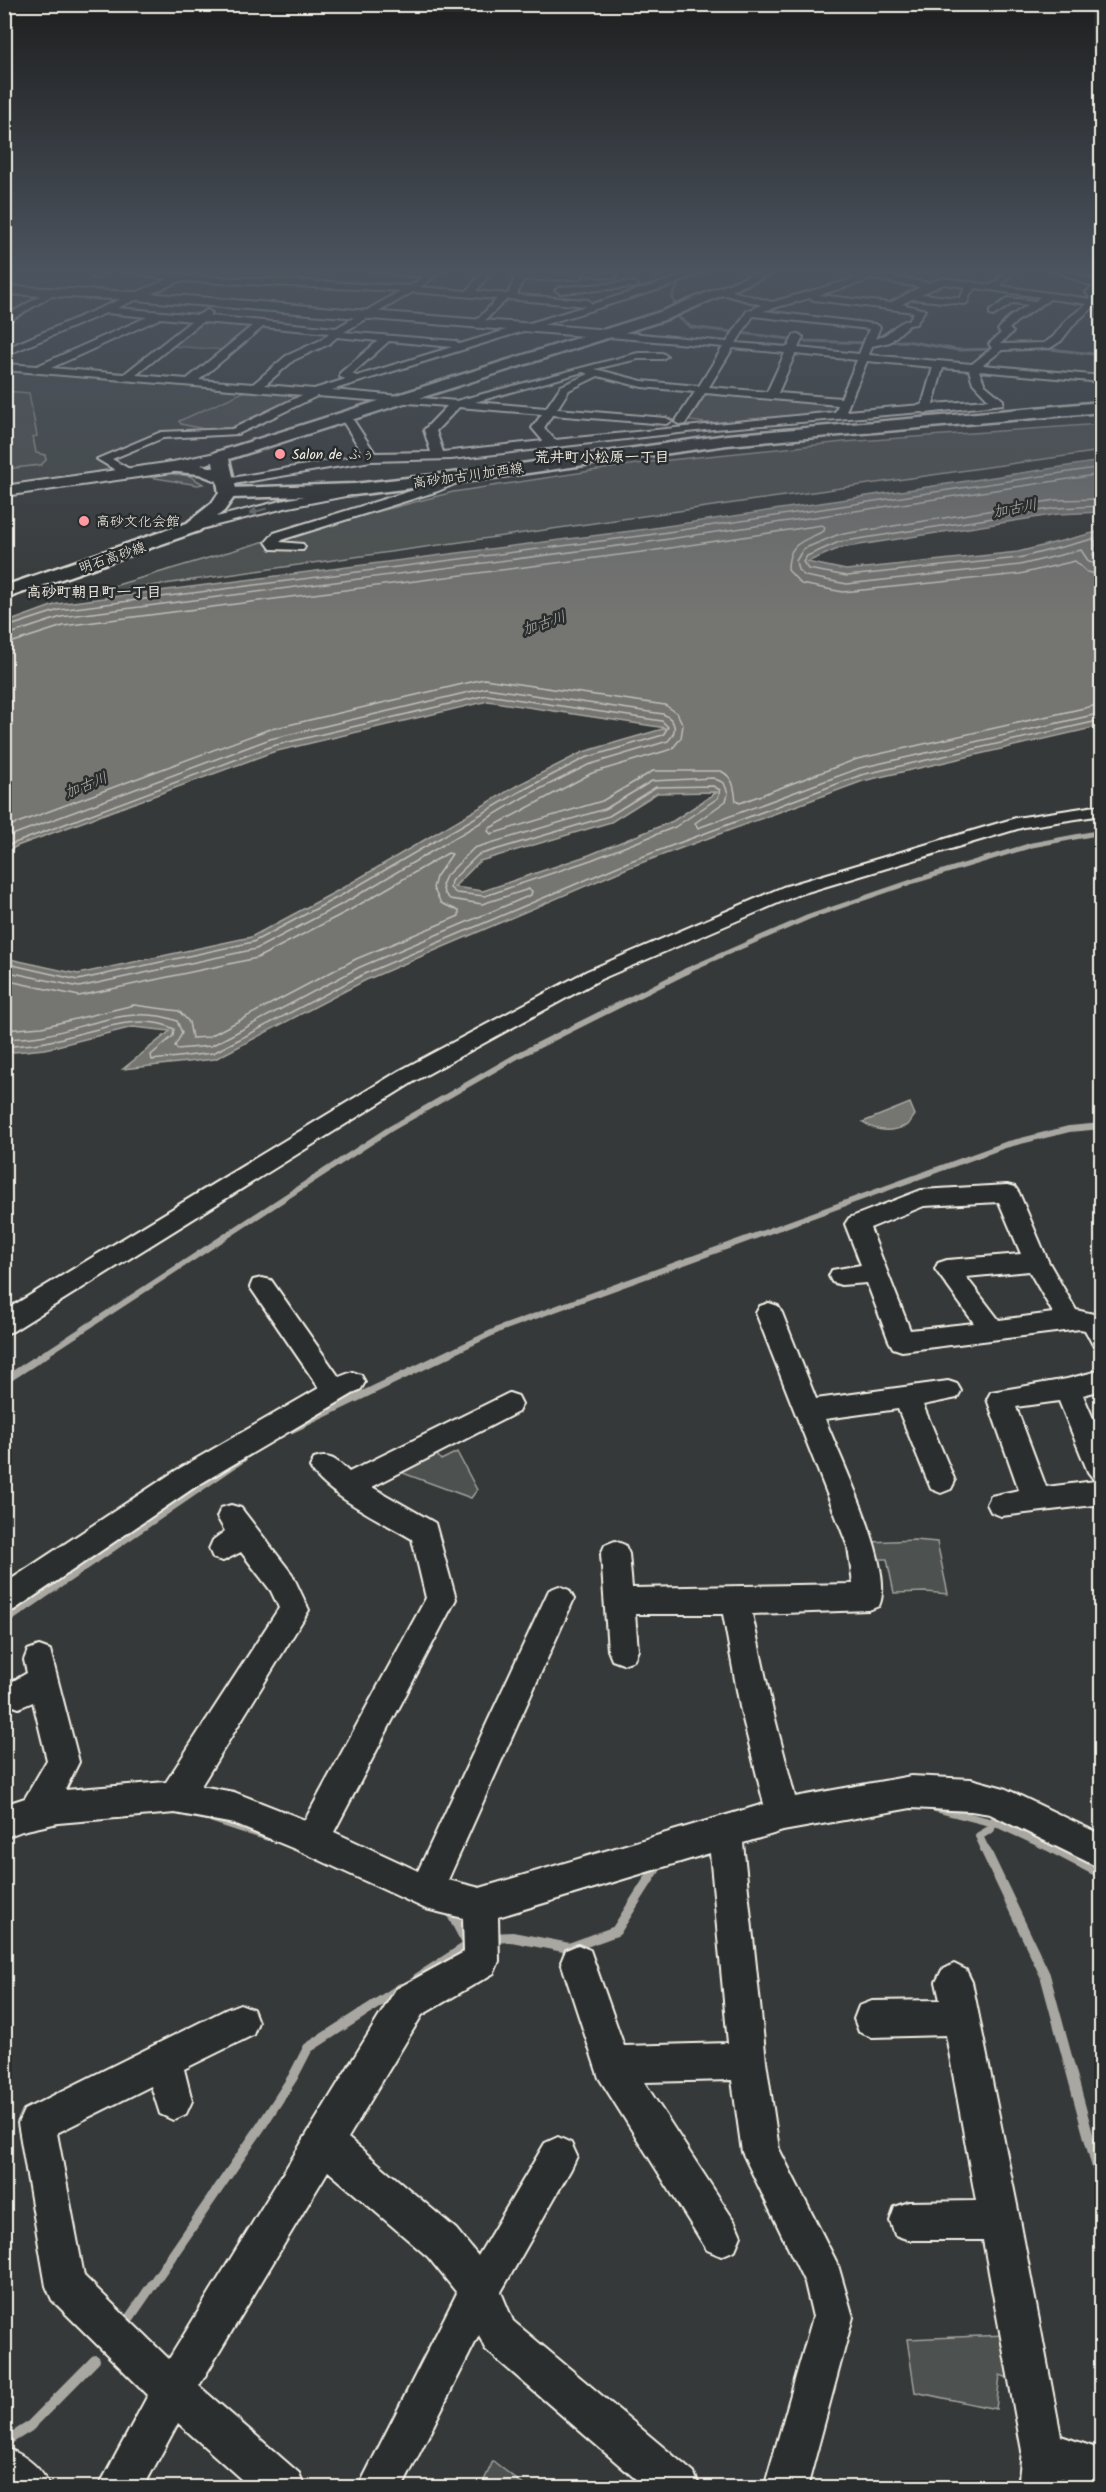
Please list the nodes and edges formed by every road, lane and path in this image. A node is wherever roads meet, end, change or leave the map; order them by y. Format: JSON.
{"nodes":[{"id":1,"x":233,"y":385,"type":"edge"},
{"id":2,"x":338,"y":385,"type":"edge"},
{"id":3,"x":446,"y":385,"type":"edge"},
{"id":4,"x":520,"y":385,"type":"edge"},
{"id":5,"x":572,"y":385,"type":"edge"},
{"id":6,"x":657,"y":385,"type":"edge"},
{"id":7,"x":703,"y":385,"type":"edge"},
{"id":8,"x":775,"y":385,"type":"edge"},
{"id":9,"x":852,"y":385,"type":"edge"},
{"id":10,"x":933,"y":385,"type":"edge"},
{"id":11,"x":979,"y":385,"type":"edge"},
{"id":12,"x":256,"y":387,"type":"joint"},
{"id":13,"x":701,"y":389,"type":"junction"},
{"id":14,"x":316,"y":392,"type":"junction"},
{"id":15,"x":771,"y":395,"type":"junction"},
{"id":16,"x":402,"y":399,"type":"junction"},
{"id":17,"x":845,"y":402,"type":"junction"},
{"id":18,"x":456,"y":404,"type":"junction"},
{"id":19,"x":1101,"y":407,"type":"edge"},
{"id":20,"x":926,"y":410,"type":"junction"},
{"id":21,"x":550,"y":411,"type":"junction"},
{"id":22,"x":839,"y":416,"type":"junction"},
{"id":23,"x":346,"y":417,"type":"junction"},
{"id":24,"x":681,"y":422,"type":"junction"},
{"id":25,"x":718,"y":426,"type":"junction"},
{"id":26,"x":552,"y":444,"type":"junction"},
{"id":27,"x":438,"y":455,"type":"junction"},
{"id":28,"x":220,"y":456,"type":"junction"},
{"id":29,"x":372,"y":457,"type":"junction"},
{"id":30,"x":173,"y":467,"type":"junction"},
{"id":31,"x":127,"y":473,"type":"junction"},
{"id":32,"x":465,"y":475,"type":"junction"},
{"id":33,"x":226,"y":485,"type":"junction"},
{"id":34,"x":357,"y":490,"type":"junction"},
{"id":35,"x":4,"y":491,"type":"edge"},
{"id":36,"x":193,"y":526,"type":"junction"},
{"id":37,"x":298,"y":547,"type":"dead end"},
{"id":38,"x":4,"y":593,"type":"edge"},
{"id":39,"x":1101,"y":810,"type":"edge"},
{"id":40,"x":1036,"y":1262,"type":"junction"},
{"id":41,"x":876,"y":1273,"type":"junction"},
{"id":42,"x":841,"y":1276,"type":"dead end"},
{"id":43,"x":262,"y":1287,"type":"dead end"},
{"id":44,"x":60,"y":1290,"type":"junction"},
{"id":45,"x":4,"y":1312,"type":"edge"},
{"id":46,"x":769,"y":1312,"type":"dead end"},
{"id":47,"x":1070,"y":1321,"type":"junction"},
{"id":48,"x":4,"y":1324,"type":"edge"},
{"id":49,"x":993,"y":1330,"type":"junction"},
{"id":50,"x":1101,"y":1338,"type":"edge"},
{"id":51,"x":1101,"y":1380,"type":"edge"},
{"id":52,"x":1067,"y":1389,"type":"junction"},
{"id":53,"x":948,"y":1391,"type":"dead end"},
{"id":54,"x":906,"y":1396,"type":"junction"},
{"id":55,"x":509,"y":1404,"type":"dead end"},
{"id":56,"x":807,"y":1411,"type":"junction"},
{"id":57,"x":324,"y":1467,"type":"dead end"},
{"id":58,"x":1101,"y":1472,"type":"edge"},
{"id":59,"x":942,"y":1481,"type":"dead end"},
{"id":60,"x":347,"y":1486,"type":"junction"},
{"id":61,"x":1101,"y":1492,"type":"edge"},
{"id":62,"x":1036,"y":1500,"type":"junction"},
{"id":63,"x":1001,"y":1504,"type":"dead end"},
{"id":64,"x":233,"y":1533,"type":"dead end"},
{"id":65,"x":615,"y":1554,"type":"dead end"},
{"id":66,"x":560,"y":1599,"type":"dead end"},
{"id":67,"x":4,"y":1601,"type":"edge"},
{"id":68,"x":620,"y":1601,"type":"junction"},
{"id":69,"x":735,"y":1601,"type":"junction"},
{"id":70,"x":623,"y":1650,"type":"dead end"},
{"id":71,"x":34,"y":1678,"type":"dead end"},
{"id":72,"x":175,"y":1797,"type":"junction"},
{"id":73,"x":35,"y":1812,"type":"junction"},
{"id":74,"x":783,"y":1815,"type":"junction"},
{"id":75,"x":4,"y":1822,"type":"edge"},
{"id":76,"x":312,"y":1839,"type":"junction"},
{"id":77,"x":727,"y":1845,"type":"junction"},
{"id":78,"x":1101,"y":1853,"type":"edge"},
{"id":79,"x":426,"y":1892,"type":"junction"},
{"id":80,"x":480,"y":1905,"type":"junction"},
{"id":81,"x":578,"y":1962,"type":"dead end"},
{"id":82,"x":872,"y":2019,"type":"dead end"},
{"id":83,"x":240,"y":2022,"type":"dead end"},
{"id":84,"x":164,"y":2060,"type":"junction"},
{"id":85,"x":748,"y":2061,"type":"junction"},
{"id":86,"x":612,"y":2066,"type":"junction"},
{"id":87,"x":172,"y":2101,"type":"dead end"},
{"id":88,"x":324,"y":2142,"type":"junction"},
{"id":89,"x":558,"y":2156,"type":"dead end"},
{"id":90,"x":1000,"y":2220,"type":"junction"},
{"id":91,"x":909,"y":2222,"type":"dead end"},
{"id":92,"x":721,"y":2236,"type":"dead end"},
{"id":93,"x":480,"y":2290,"type":"junction"},
{"id":94,"x":173,"y":2391,"type":"junction"},
{"id":95,"x":4,"y":2468,"type":"edge"},
{"id":96,"x":1041,"y":2469,"type":"edge"},
{"id":97,"x":1101,"y":2471,"type":"edge"},
{"id":98,"x":29,"y":2487,"type":"edge"},
{"id":99,"x":119,"y":2487,"type":"edge"},
{"id":100,"x":284,"y":2487,"type":"edge"},
{"id":101,"x":379,"y":2487,"type":"edge"},
{"id":102,"x":679,"y":2487,"type":"edge"},
{"id":103,"x":785,"y":2487,"type":"edge"}],
"edges":[{"from":1,"to":12,"type":"street"},
{"from":2,"to":14,"type":"street"},
{"from":3,"to":16,"type":"main road"},
{"from":4,"to":18,"type":"street"},
{"from":5,"to":21,"type":"street"},
{"from":6,"to":13,"type":"street"},
{"from":7,"to":13,"type":"street"},
{"from":8,"to":15,"type":"street"},
{"from":9,"to":17,"type":"street"},
{"from":10,"to":20,"type":"street"},
{"from":11,"to":20,"type":"street"},
{"from":12,"to":14,"type":"street"},
{"from":13,"to":15,"type":"street"},
{"from":13,"to":24,"type":"street"},
{"from":14,"to":16,"type":"street"},
{"from":14,"to":31,"type":"street"},
{"from":15,"to":17,"type":"street"},
{"from":16,"to":18,"type":"street"},
{"from":16,"to":23,"type":"main road"},
{"from":17,"to":22,"type":"street"},
{"from":18,"to":21,"type":"street"},
{"from":18,"to":27,"type":"street"},
{"from":19,"to":32,"type":"main road","name":"高砂加古川加西線"},
{"from":20,"to":22,"type":"street"},
{"from":21,"to":24,"type":"street"},
{"from":21,"to":26,"type":"street"},
{"from":22,"to":25,"type":"street"},
{"from":23,"to":28,"type":"main road"},
{"from":23,"to":29,"type":"street"},
{"from":24,"to":25,"type":"street"},
{"from":25,"to":26,"type":"street"},
{"from":25,"to":33,"type":"street"},
{"from":26,"to":27,"type":"street"},
{"from":27,"to":29,"type":"street"},
{"from":28,"to":30,"type":"street"},
{"from":28,"to":33,"type":"main road"},
{"from":29,"to":33,"type":"street"},
{"from":30,"to":31,"type":"street"},
{"from":30,"to":33,"type":"main road","name":"高砂加古川加西線"},
{"from":31,"to":35,"type":"street"},
{"from":32,"to":34,"type":"main road","name":"高砂加古川加西線"},
{"from":32,"to":37,"type":"street"},
{"from":33,"to":34,"type":"main road","name":"高砂加古川加西線"},
{"from":33,"to":36,"type":"main road","name":"明石高砂線"},
{"from":34,"to":36,"type":"street","one_way":true},
{"from":36,"to":38,"type":"main road","name":"明石高砂線"},
{"from":39,"to":44,"type":"street"},
{"from":40,"to":41,"type":"street"},
{"from":40,"to":47,"type":"street"},
{"from":40,"to":49,"type":"street"},
{"from":41,"to":42,"type":"street"},
{"from":41,"to":49,"type":"street"},
{"from":43,"to":67,"type":"street"},
{"from":44,"to":45,"type":"street"},
{"from":44,"to":48,"type":"street"},
{"from":46,"to":56,"type":"street"},
{"from":47,"to":49,"type":"street"},
{"from":47,"to":50,"type":"street"},
{"from":51,"to":52,"type":"street"},
{"from":52,"to":58,"type":"street"},
{"from":52,"to":62,"type":"street"},
{"from":53,"to":54,"type":"street"},
{"from":54,"to":56,"type":"street"},
{"from":54,"to":59,"type":"street"},
{"from":55,"to":60,"type":"street"},
{"from":56,"to":69,"type":"street"},
{"from":57,"to":60,"type":"street"},
{"from":60,"to":76,"type":"street"},
{"from":61,"to":62,"type":"street"},
{"from":62,"to":63,"type":"street"},
{"from":64,"to":72,"type":"street"},
{"from":65,"to":68,"type":"street"},
{"from":66,"to":79,"type":"street"},
{"from":68,"to":69,"type":"street"},
{"from":68,"to":70,"type":"street"},
{"from":69,"to":74,"type":"street"},
{"from":71,"to":73,"type":"street"},
{"from":72,"to":73,"type":"street"},
{"from":72,"to":76,"type":"street"},
{"from":73,"to":75,"type":"street"},
{"from":74,"to":77,"type":"street"},
{"from":74,"to":78,"type":"street"},
{"from":76,"to":79,"type":"street"},
{"from":77,"to":80,"type":"street"},
{"from":77,"to":85,"type":"street"},
{"from":79,"to":80,"type":"street"},
{"from":80,"to":88,"type":"street"},
{"from":81,"to":86,"type":"street"},
{"from":82,"to":90,"type":"street"},
{"from":83,"to":84,"type":"street"},
{"from":84,"to":87,"type":"street"},
{"from":84,"to":94,"type":"street"},
{"from":85,"to":86,"type":"street"},
{"from":85,"to":103,"type":"street"},
{"from":86,"to":92,"type":"street"},
{"from":88,"to":93,"type":"street"},
{"from":88,"to":94,"type":"street"},
{"from":89,"to":93,"type":"street"},
{"from":90,"to":91,"type":"street"},
{"from":90,"to":96,"type":"street"},
{"from":93,"to":101,"type":"street"},
{"from":93,"to":102,"type":"street"},
{"from":94,"to":99,"type":"street"},
{"from":94,"to":100,"type":"street"},
{"from":95,"to":98,"type":"street"},
{"from":96,"to":97,"type":"street"}]}
